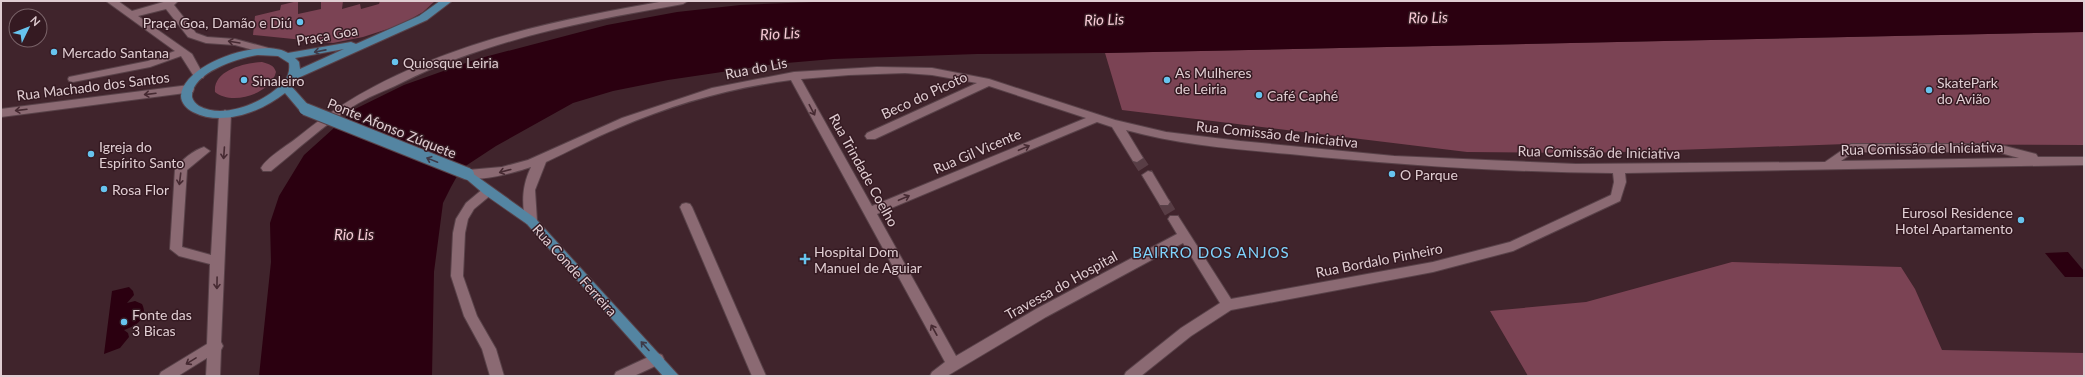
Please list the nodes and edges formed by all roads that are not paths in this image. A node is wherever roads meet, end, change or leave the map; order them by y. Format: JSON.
{"nodes":[{"id":1,"x":111,"y":1,"type":"edge"},
{"id":2,"x":447,"y":1,"type":"edge"},
{"id":3,"x":683,"y":1,"type":"edge"},
{"id":4,"x":170,"y":3,"type":"edge"},
{"id":5,"x":132,"y":14,"type":"junction"},
{"id":6,"x":372,"y":42,"type":"junction"},
{"id":7,"x":183,"y":52,"type":"junction"},
{"id":8,"x":272,"y":52,"type":"junction"},
{"id":9,"x":288,"y":56,"type":"junction"},
{"id":10,"x":199,"y":76,"type":"junction"},
{"id":11,"x":294,"y":76,"type":"junction"},
{"id":12,"x":794,"y":76,"type":"junction"},
{"id":13,"x":73,"y":79,"type":"dead end"},
{"id":14,"x":990,"y":82,"type":"junction"},
{"id":15,"x":286,"y":87,"type":"junction"},
{"id":16,"x":189,"y":89,"type":"junction"},
{"id":17,"x":1,"y":113,"type":"edge"},
{"id":18,"x":225,"y":114,"type":"junction"},
{"id":19,"x":1097,"y":118,"type":"junction"},
{"id":20,"x":1116,"y":124,"type":"junction"},
{"id":21,"x":871,"y":136,"type":"dead end"},
{"id":22,"x":204,"y":151,"type":"dead end"},
{"id":23,"x":1137,"y":158,"type":"tunnel mouth"},
{"id":24,"x":2084,"y":160,"type":"edge"},
{"id":25,"x":540,"y":161,"type":"junction"},
{"id":26,"x":2047,"y":161,"type":"junction"},
{"id":27,"x":1828,"y":165,"type":"junction"},
{"id":28,"x":267,"y":168,"type":"dead end"},
{"id":29,"x":1619,"y":169,"type":"junction"},
{"id":30,"x":468,"y":174,"type":"junction"},
{"id":31,"x":1148,"y":175,"type":"tunnel mouth"},
{"id":32,"x":488,"y":191,"type":"junction"},
{"id":33,"x":1164,"y":202,"type":"tunnel mouth"},
{"id":34,"x":686,"y":207,"type":"dead end"},
{"id":35,"x":868,"y":213,"type":"junction"},
{"id":36,"x":1174,"y":218,"type":"tunnel mouth"},
{"id":37,"x":532,"y":221,"type":"junction"},
{"id":38,"x":1185,"y":236,"type":"junction"},
{"id":39,"x":217,"y":261,"type":"junction"},
{"id":40,"x":1228,"y":305,"type":"junction"},
{"id":41,"x":216,"y":346,"type":"junction"},
{"id":42,"x":657,"y":359,"type":"junction"},
{"id":43,"x":953,"y":364,"type":"junction"},
{"id":44,"x":166,"y":376,"type":"edge"},
{"id":45,"x":213,"y":376,"type":"edge"},
{"id":46,"x":497,"y":376,"type":"edge"},
{"id":47,"x":620,"y":376,"type":"edge"},
{"id":48,"x":672,"y":376,"type":"edge"},
{"id":49,"x":758,"y":376,"type":"edge"},
{"id":50,"x":937,"y":376,"type":"edge"},
{"id":51,"x":1131,"y":376,"type":"edge"}],
"edges":[{"from":1,"to":5,"type":"street"},
{"from":2,"to":6,"type":"main road","name":"Praça Goa"},
{"from":3,"to":28,"type":"street"},
{"from":4,"to":5,"type":"street"},
{"from":8,"to":4,"type":"street","one_way":true},
{"from":5,"to":7,"type":"street"},
{"from":6,"to":9,"type":"main road","name":"Praça Goa","one_way":true},
{"from":6,"to":11,"type":"main road","name":"Praça Goa"},
{"from":7,"to":10,"type":"street"},
{"from":7,"to":13,"type":"street"},
{"from":8,"to":9,"type":"main road"},
{"from":8,"to":10,"type":"main road"},
{"from":9,"to":11,"type":"main road"},
{"from":10,"to":16,"type":"main road"},
{"from":11,"to":15,"type":"main road"},
{"from":12,"to":14,"type":"street","name":"Rua do Lis"},
{"from":12,"to":25,"type":"street","name":"Rua do Lis"},
{"from":12,"to":35,"type":"street","name":"Rua Trindade Coelho","one_way":true},
{"from":14,"to":19,"type":"street","name":"Rua do Lis"},
{"from":14,"to":21,"type":"street","name":"Beco do Picoto"},
{"from":15,"to":18,"type":"main road"},
{"from":30,"to":15,"type":"main road","name":"Ponte Afonso Zúquete","one_way":true,"bridge":true},
{"from":16,"to":17,"type":"street","name":"Rua Machado dos Santos","one_way":true},
{"from":16,"to":18,"type":"main road"},
{"from":18,"to":39,"type":"street","one_way":true},
{"from":19,"to":20,"type":"street","name":"Rua Comissão de Iniciativa"},
{"from":35,"to":19,"type":"street","name":"Rua Gil Vicente","one_way":true},
{"from":20,"to":23,"type":"street"},
{"from":20,"to":29,"type":"street","name":"Rua Comissão de Iniciativa"},
{"from":22,"to":39,"type":"street","one_way":true},
{"from":24,"to":26,"type":"street","name":"Rua Comissão de Iniciativa"},
{"from":25,"to":30,"type":"street","name":"Rua do Lis","one_way":true},
{"from":25,"to":37,"type":"street"},
{"from":26,"to":27,"type":"street","name":"Rua Comissão de Iniciativa"},
{"from":26,"to":27,"type":"street"},
{"from":27,"to":29,"type":"street","name":"Rua Comissão de Iniciativa"},
{"from":29,"to":40,"type":"street","name":"Rua Bordalo Pinheiro"},
{"from":30,"to":32,"type":"main road","name":"Rua Conde Ferreira"},
{"from":31,"to":33,"type":"street"},
{"from":32,"to":37,"type":"main road","name":"Rua Conde Ferreira"},
{"from":32,"to":46,"type":"street"},
{"from":34,"to":49,"type":"street"},
{"from":43,"to":35,"type":"street","name":"Rua Trindade Coelho","one_way":true},
{"from":36,"to":38,"type":"street"},
{"from":42,"to":37,"type":"main road","name":"Rua Conde Ferreira","one_way":true},
{"from":38,"to":40,"type":"street"},
{"from":38,"to":43,"type":"street","name":"Travessa do Hospital"},
{"from":39,"to":41,"type":"street","one_way":true},
{"from":40,"to":51,"type":"street","name":"Rua Bordalo Pinheiro"},
{"from":41,"to":44,"type":"street","one_way":true},
{"from":41,"to":45,"type":"street"},
{"from":42,"to":47,"type":"street"},
{"from":42,"to":48,"type":"main road","name":"Rua Conde Ferreira"},
{"from":43,"to":50,"type":"street","name":"Travessa do Hospital"}]}
